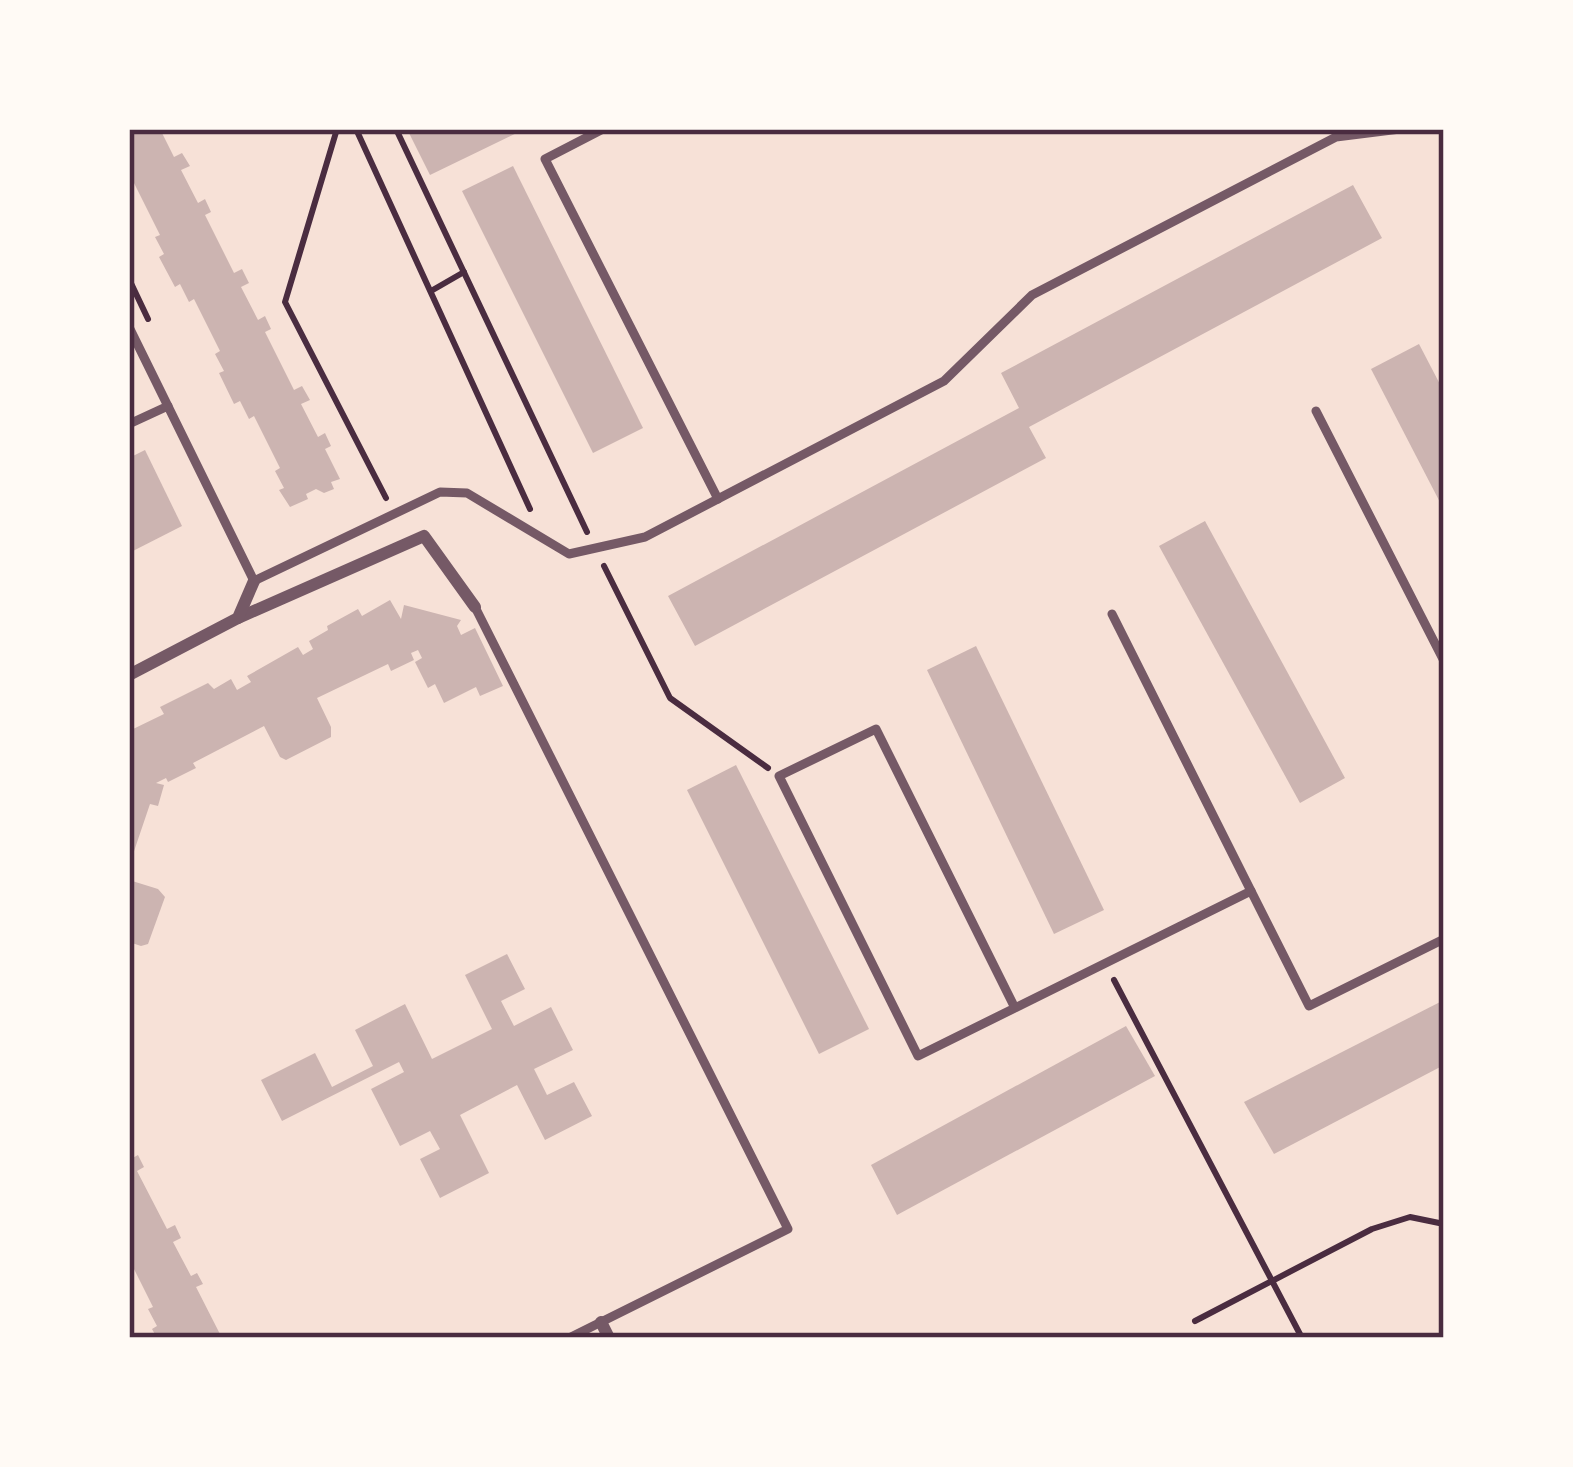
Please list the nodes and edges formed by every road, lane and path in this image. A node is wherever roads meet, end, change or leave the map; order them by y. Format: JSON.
{"nodes":[{"id":1,"x":337,"y":129,"type":"edge"},
{"id":2,"x":356,"y":129,"type":"edge"},
{"id":3,"x":396,"y":129,"type":"edge"},
{"id":4,"x":603,"y":129,"type":"edge"},
{"id":5,"x":1400,"y":129,"type":"edge"},
{"id":6,"x":464,"y":272,"type":"junction"},
{"id":7,"x":129,"y":279,"type":"edge"},
{"id":8,"x":431,"y":291,"type":"junction"},
{"id":9,"x":149,"y":320,"type":"dead end"},
{"id":10,"x":129,"y":327,"type":"edge"},
{"id":11,"x":168,"y":406,"type":"junction"},
{"id":12,"x":1316,"y":411,"type":"dead end"},
{"id":13,"x":129,"y":424,"type":"edge"},
{"id":14,"x":718,"y":499,"type":"junction"},
{"id":15,"x":390,"y":506,"type":"dead end"},
{"id":16,"x":544,"y":539,"type":"junction"},
{"id":17,"x":595,"y":548,"type":"junction"},
{"id":18,"x":254,"y":581,"type":"junction"},
{"id":19,"x":475,"y":607,"type":"joint"},
{"id":20,"x":1112,"y":614,"type":"dead end"},
{"id":21,"x":238,"y":618,"type":"junction"},
{"id":22,"x":1444,"y":662,"type":"edge"},
{"id":23,"x":129,"y":675,"type":"edge"},
{"id":24,"x":779,"y":776,"type":"junction"},
{"id":25,"x":1251,"y":891,"type":"junction"},
{"id":26,"x":1444,"y":939,"type":"edge"},
{"id":27,"x":1106,"y":963,"type":"junction"},
{"id":28,"x":1016,"y":1008,"type":"junction"},
{"id":29,"x":1444,"y":1223,"type":"edge"},
{"id":30,"x":601,"y":1322,"type":"junction"},
{"id":31,"x":1195,"y":1322,"type":"dead end"},
{"id":32,"x":569,"y":1338,"type":"edge"},
{"id":33,"x":609,"y":1338,"type":"edge"},
{"id":34,"x":1302,"y":1338,"type":"edge"}],
"edges":[{"from":1,"to":15,"type":"path"},
{"from":2,"to":8,"type":"path"},
{"from":3,"to":6,"type":"path"},
{"from":4,"to":14,"type":"lane"},
{"from":5,"to":14,"type":"lane"},
{"from":6,"to":8,"type":"path"},
{"from":6,"to":17,"type":"path"},
{"from":7,"to":9,"type":"path"},
{"from":8,"to":16,"type":"path"},
{"from":10,"to":11,"type":"lane"},
{"from":11,"to":13,"type":"lane"},
{"from":11,"to":18,"type":"lane"},
{"from":12,"to":22,"type":"lane"},
{"from":14,"to":17,"type":"lane"},
{"from":16,"to":17,"type":"lane"},
{"from":16,"to":18,"type":"lane"},
{"from":17,"to":24,"type":"path"},
{"from":18,"to":21,"type":"street"},
{"from":19,"to":21,"type":"street"},
{"from":19,"to":30,"type":"lane"},
{"from":20,"to":25,"type":"lane"},
{"from":21,"to":23,"type":"street"},
{"from":24,"to":28,"type":"lane"},
{"from":24,"to":28,"type":"lane"},
{"from":25,"to":26,"type":"lane"},
{"from":25,"to":27,"type":"lane"},
{"from":27,"to":28,"type":"lane"},
{"from":27,"to":34,"type":"path"},
{"from":29,"to":31,"type":"path"},
{"from":30,"to":32,"type":"lane"},
{"from":30,"to":33,"type":"street"}]}
